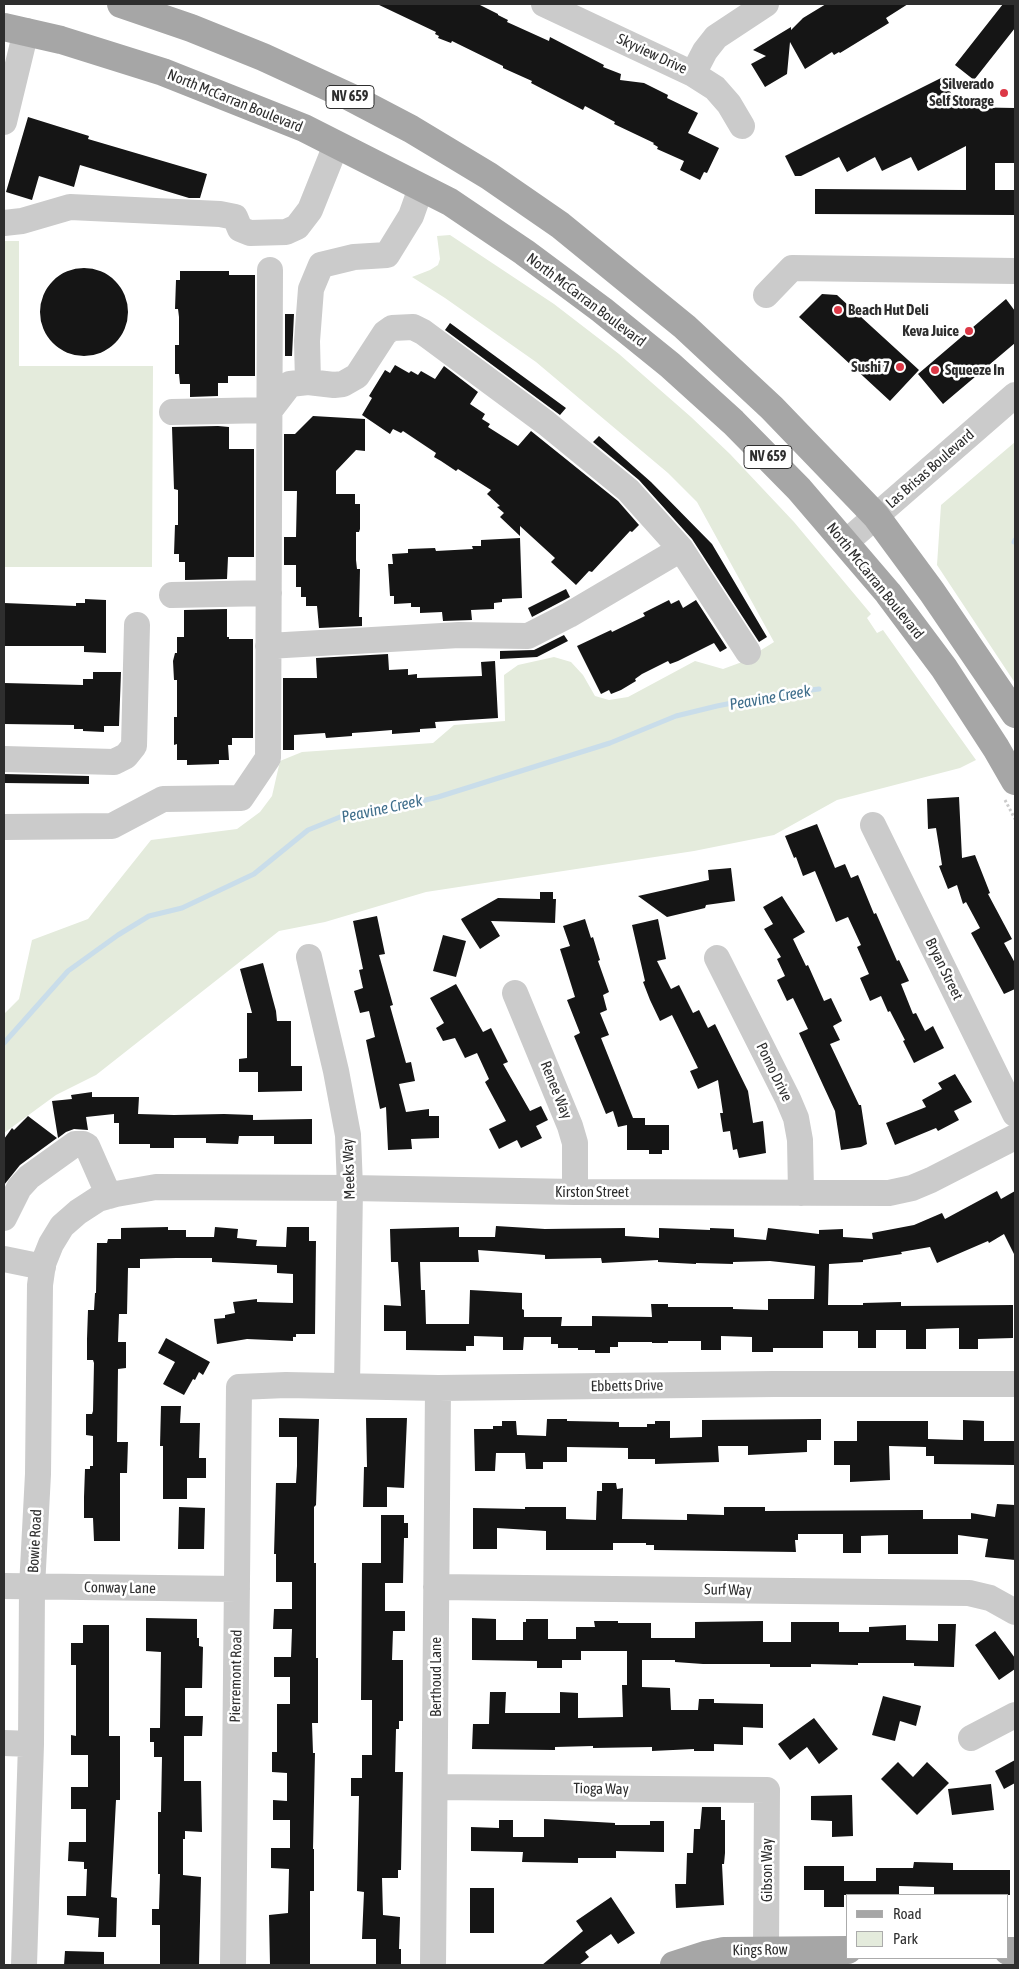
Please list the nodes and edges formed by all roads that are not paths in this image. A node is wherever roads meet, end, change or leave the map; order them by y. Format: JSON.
{"nodes":[{"id":1,"x":121,"y":4,"type":"edge"},
{"id":2,"x":544,"y":4,"type":"edge"},
{"id":3,"x":766,"y":4,"type":"edge"},
{"id":4,"x":15,"y":29,"type":"edge"},
{"id":5,"x":693,"y":74,"type":"junction"},
{"id":6,"x":4,"y":122,"type":"edge"},
{"id":7,"x":742,"y":126,"type":"dead end"},
{"id":8,"x":336,"y":145,"type":"junction"},
{"id":9,"x":421,"y":188,"type":"junction"},
{"id":10,"x":4,"y":223,"type":"edge"},
{"id":11,"x":270,"y":270,"type":"dead end"},
{"id":12,"x":1015,"y":271,"type":"edge"},
{"id":13,"x":766,"y":294,"type":"dead end"},
{"id":14,"x":308,"y":382,"type":"junction"},
{"id":15,"x":1015,"y":395,"type":"edge"},
{"id":16,"x":270,"y":410,"type":"junction"},
{"id":17,"x":172,"y":412,"type":"dead end"},
{"id":18,"x":876,"y":516,"type":"junction"},
{"id":19,"x":845,"y":543,"type":"junction"},
{"id":20,"x":681,"y":550,"type":"junction"},
{"id":21,"x":269,"y":593,"type":"junction"},
{"id":22,"x":172,"y":595,"type":"dead end"},
{"id":23,"x":138,"y":625,"type":"dead end"},
{"id":24,"x":268,"y":646,"type":"junction"},
{"id":25,"x":748,"y":652,"type":"dead end"},
{"id":26,"x":1015,"y":714,"type":"edge"},
{"id":27,"x":4,"y":759,"type":"edge"},
{"id":28,"x":1015,"y":781,"type":"edge"},
{"id":29,"x":873,"y":825,"type":"dead end"},
{"id":30,"x":4,"y":827,"type":"edge"},
{"id":31,"x":309,"y":957,"type":"dead end"},
{"id":32,"x":717,"y":958,"type":"dead end"},
{"id":33,"x":516,"y":993,"type":"dead end"},
{"id":34,"x":1015,"y":1114,"type":"edge"},
{"id":35,"x":1015,"y":1137,"type":"edge"},
{"id":36,"x":156,"y":1187,"type":"joint"},
{"id":37,"x":350,"y":1188,"type":"junction"},
{"id":38,"x":575,"y":1192,"type":"junction"},
{"id":39,"x":801,"y":1193,"type":"junction"},
{"id":40,"x":109,"y":1196,"type":"junction"},
{"id":41,"x":4,"y":1218,"type":"edge"},
{"id":42,"x":4,"y":1259,"type":"edge"},
{"id":43,"x":43,"y":1267,"type":"junction"},
{"id":44,"x":1015,"y":1384,"type":"edge"},
{"id":45,"x":347,"y":1386,"type":"junction"},
{"id":46,"x":239,"y":1387,"type":"joint"},
{"id":47,"x":438,"y":1388,"type":"junction"},
{"id":48,"x":4,"y":1586,"type":"edge"},
{"id":49,"x":32,"y":1587,"type":"junction"},
{"id":50,"x":436,"y":1587,"type":"junction"},
{"id":51,"x":237,"y":1589,"type":"junction"},
{"id":52,"x":1015,"y":1612,"type":"edge"},
{"id":53,"x":1015,"y":1716,"type":"edge"},
{"id":54,"x":971,"y":1738,"type":"dead end"},
{"id":55,"x":4,"y":1743,"type":"edge"},
{"id":56,"x":31,"y":1744,"type":"junction"},
{"id":57,"x":435,"y":1787,"type":"junction"},
{"id":58,"x":767,"y":1790,"type":"joint"},
{"id":59,"x":766,"y":1950,"type":"junction"},
{"id":60,"x":846,"y":1950,"type":"edge"},
{"id":61,"x":24,"y":1965,"type":"edge"},
{"id":62,"x":233,"y":1965,"type":"edge"},
{"id":63,"x":433,"y":1965,"type":"edge"},
{"id":64,"x":674,"y":1965,"type":"edge"}],
"edges":[{"from":1,"to":18,"type":"main road","number":"NV 659"},
{"from":2,"to":5,"type":"street","name":"Skyview Drive"},
{"from":3,"to":5,"type":"street"},
{"from":4,"to":6,"type":"street"},
{"from":4,"to":8,"type":"main road","name":"North McCarran Boulevard","number":"NV 659"},
{"from":5,"to":7,"type":"street","name":"Skyview Drive"},
{"from":8,"to":9,"type":"main road","name":"North McCarran Boulevard","number":"NV 659"},
{"from":8,"to":10,"type":"street"},
{"from":9,"to":14,"type":"street"},
{"from":9,"to":19,"type":"main road","name":"North McCarran Boulevard","number":"NV 659"},
{"from":11,"to":16,"type":"street"},
{"from":12,"to":13,"type":"street"},
{"from":14,"to":16,"type":"street"},
{"from":14,"to":20,"type":"street"},
{"from":15,"to":18,"type":"street","name":"Las Brisas Boulevard"},
{"from":16,"to":17,"type":"street"},
{"from":16,"to":21,"type":"street"},
{"from":18,"to":19,"type":"street","name":"Las Brisas Boulevard"},
{"from":18,"to":26,"type":"main road","number":"NV 659"},
{"from":19,"to":28,"type":"main road","name":"North McCarran Boulevard","number":"NV 659"},
{"from":20,"to":24,"type":"street"},
{"from":20,"to":25,"type":"street"},
{"from":21,"to":22,"type":"street"},
{"from":21,"to":24,"type":"street"},
{"from":23,"to":27,"type":"street"},
{"from":24,"to":30,"type":"street"},
{"from":29,"to":34,"type":"street","name":"Bryan Street"},
{"from":31,"to":37,"type":"street","name":"Meeks Way"},
{"from":32,"to":39,"type":"street","name":"Pomo Drive"},
{"from":33,"to":38,"type":"street","name":"Renee Way"},
{"from":35,"to":39,"type":"street","name":"Kirston Street"},
{"from":36,"to":37,"type":"street","name":"Kirston Street"},
{"from":36,"to":40,"type":"street","name":"Bowie Road"},
{"from":37,"to":38,"type":"street","name":"Kirston Street"},
{"from":37,"to":45,"type":"street","name":"Meeks Way"},
{"from":38,"to":39,"type":"street","name":"Kirston Street"},
{"from":40,"to":41,"type":"street"},
{"from":40,"to":43,"type":"street","name":"Bowie Road"},
{"from":42,"to":43,"type":"street"},
{"from":43,"to":49,"type":"street","name":"Bowie Road"},
{"from":44,"to":47,"type":"street","name":"Ebbetts Drive"},
{"from":45,"to":46,"type":"street","name":"Ebbetts Drive"},
{"from":45,"to":47,"type":"street","name":"Ebbetts Drive"},
{"from":46,"to":51,"type":"street","name":"Pierremont Road"},
{"from":47,"to":50,"type":"street","name":"Berthoud Lane"},
{"from":48,"to":49,"type":"street","name":"Conway Lane"},
{"from":49,"to":51,"type":"street","name":"Conway Lane"},
{"from":49,"to":56,"type":"street","name":"Bowie Road"},
{"from":50,"to":52,"type":"street","name":"Surf Way"},
{"from":50,"to":57,"type":"street","name":"Berthoud Lane"},
{"from":51,"to":62,"type":"street","name":"Pierremont Road"},
{"from":53,"to":54,"type":"street"},
{"from":55,"to":56,"type":"street"},
{"from":56,"to":61,"type":"street","name":"Bowie Road"},
{"from":57,"to":58,"type":"street","name":"Tioga Way"},
{"from":57,"to":63,"type":"street","name":"Berthoud Lane"},
{"from":58,"to":59,"type":"street","name":"Gibson Way"},
{"from":59,"to":60,"type":"main road","name":"Kings Row"},
{"from":59,"to":64,"type":"main road","name":"Kings Row"}]}
